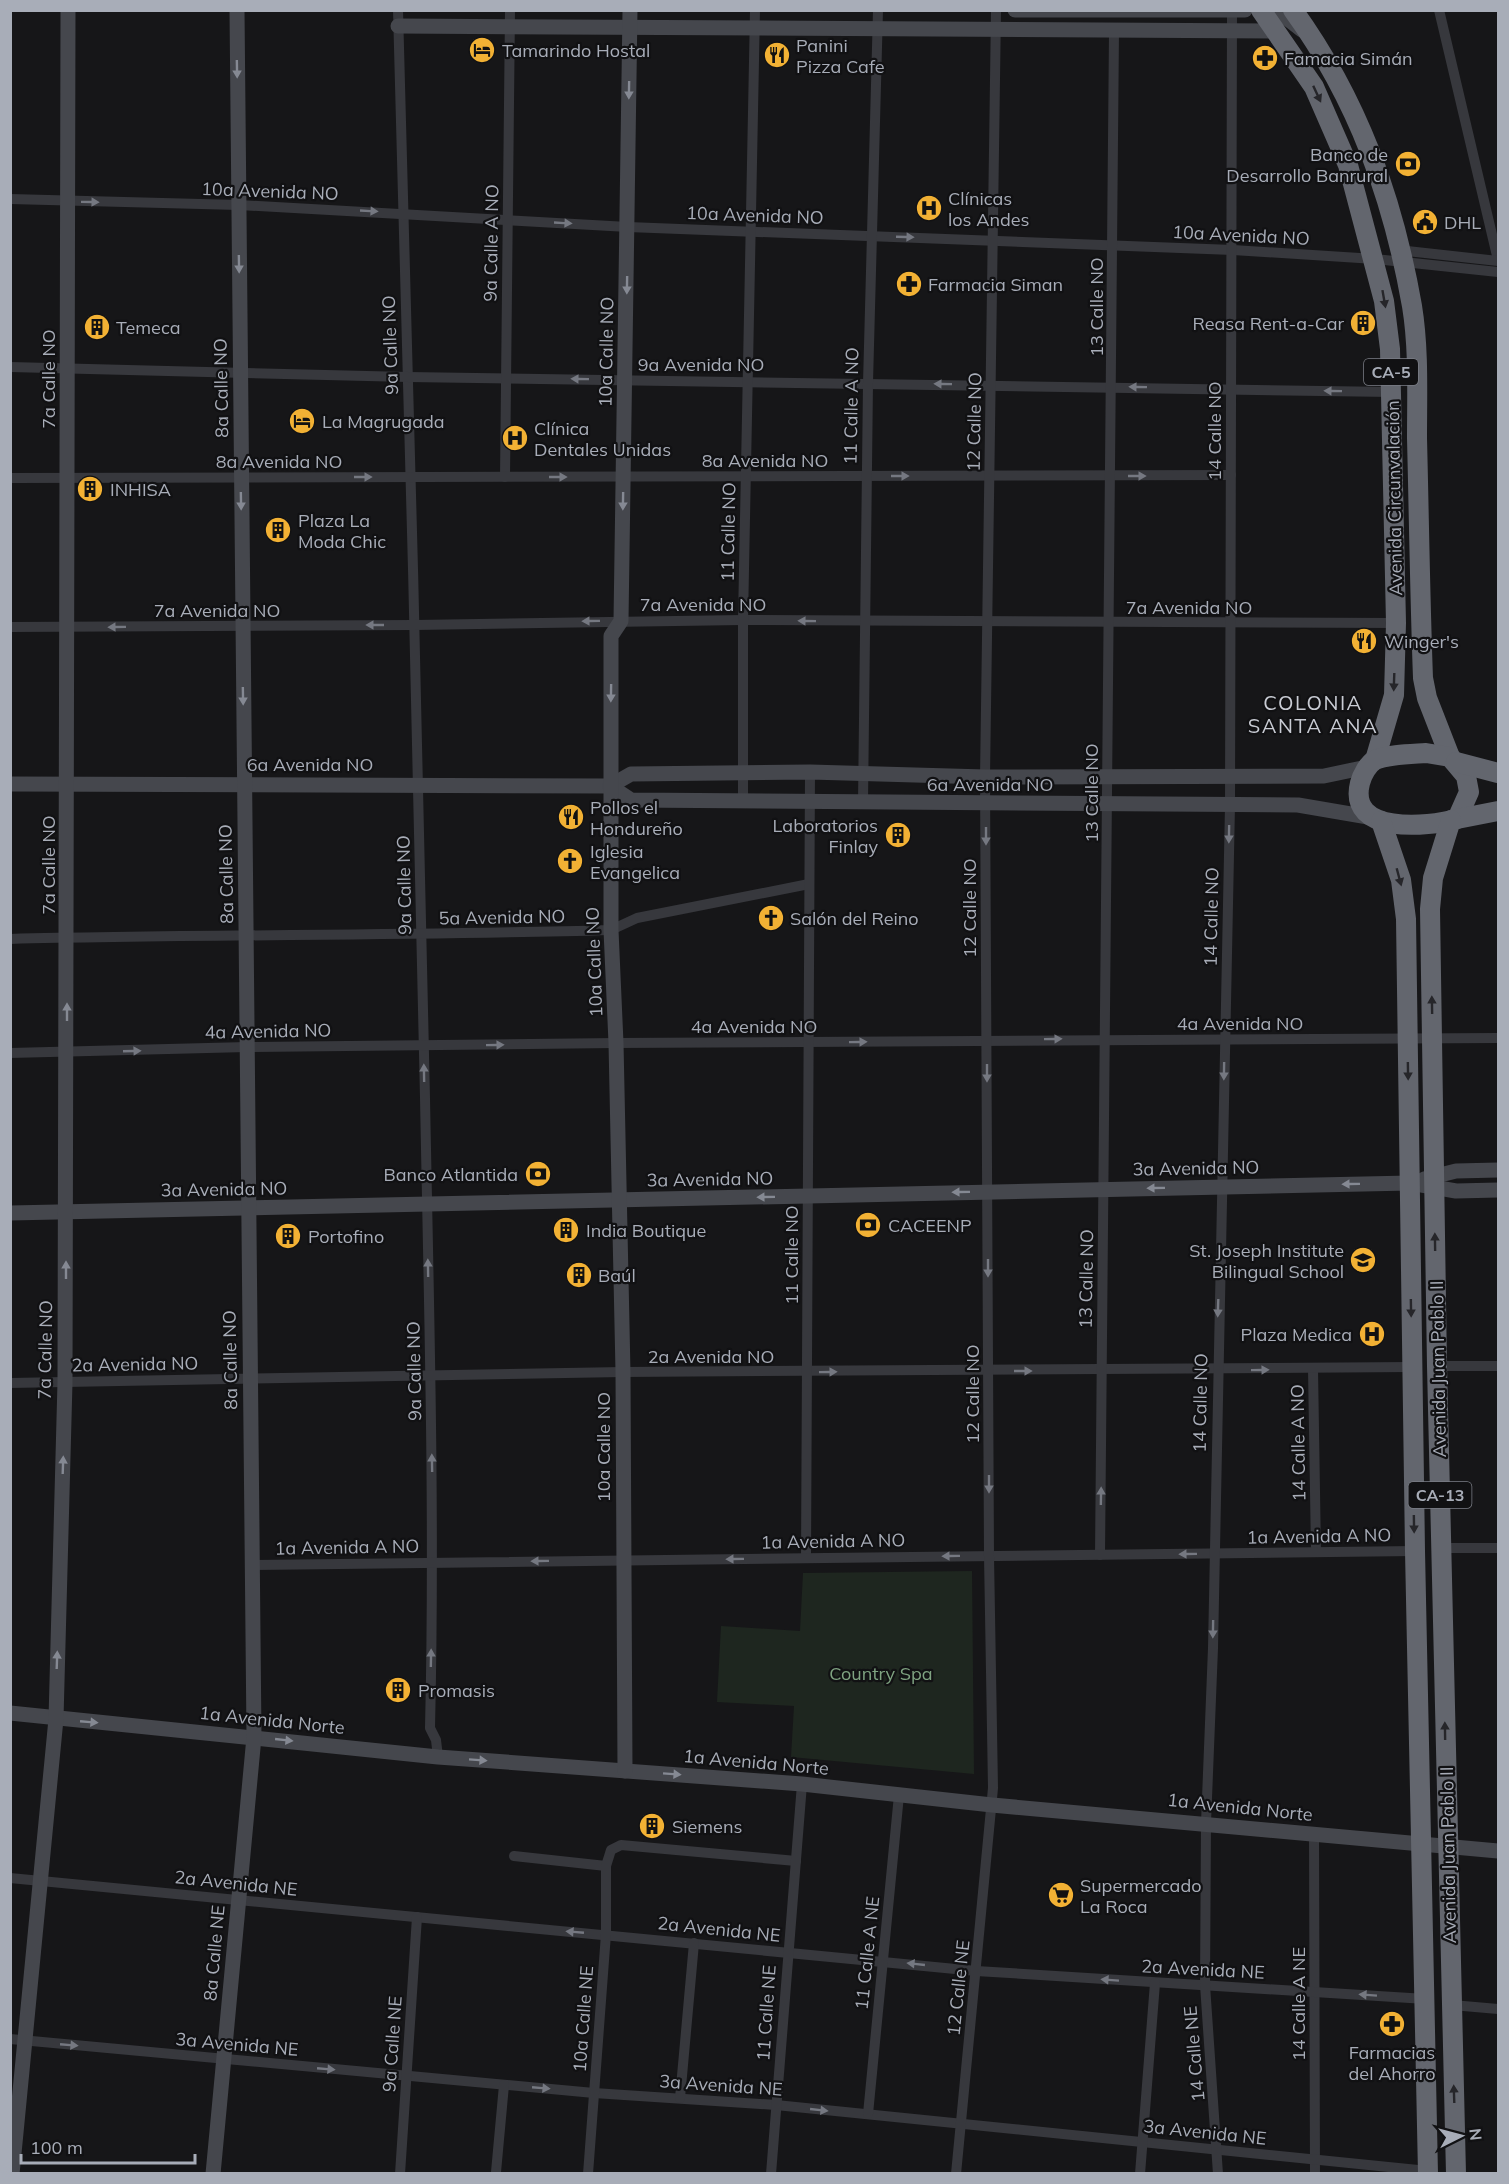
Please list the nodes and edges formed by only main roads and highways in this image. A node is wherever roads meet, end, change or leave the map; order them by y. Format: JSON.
{"nodes":[{"id":1,"x":1261,"y":10,"type":"edge"},
{"id":2,"x":1293,"y":10,"type":"edge"},
{"id":3,"x":1392,"y":392,"type":"junction"},
{"id":4,"x":1419,"y":499,"type":"junction"},
{"id":5,"x":1453,"y":760,"type":"junction"},
{"id":6,"x":1371,"y":764,"type":"junction"},
{"id":7,"x":1498,"y":773,"type":"edge"},
{"id":8,"x":1498,"y":811,"type":"edge"},
{"id":9,"x":1454,"y":819,"type":"junction"},
{"id":10,"x":1377,"y":820,"type":"junction"},
{"id":11,"x":1428,"y":2172,"type":"edge"},
{"id":12,"x":1457,"y":2173,"type":"edge"}],
"edges":[{"from":1,"to":3,"type":"highway","name":"Avenida Circunvalación","number":"CA-5","one_way":true},
{"from":2,"to":4,"type":"highway","name":"Avenida Circunvalación","number":"CA-5"},
{"from":3,"to":4,"type":"highway"},
{"from":3,"to":6,"type":"highway","name":"Avenida Circunvalación","number":"CA-5","one_way":true},
{"from":4,"to":5,"type":"highway","name":"Avenida Circunvalación","number":"CA-5"},
{"from":5,"to":6,"type":"highway"},
{"from":5,"to":7,"type":"highway"},
{"from":5,"to":9,"type":"highway","number":"CA-5"},
{"from":6,"to":10,"type":"highway","number":"CA-5"},
{"from":8,"to":9,"type":"highway"},
{"from":9,"to":10,"type":"highway"},
{"from":12,"to":9,"type":"highway","name":"Avenida Juan Pablo II","number":"CA-13","one_way":true},
{"from":10,"to":11,"type":"highway","name":"Avenida Juan Pablo II","number":"CA-13","one_way":true}]}
